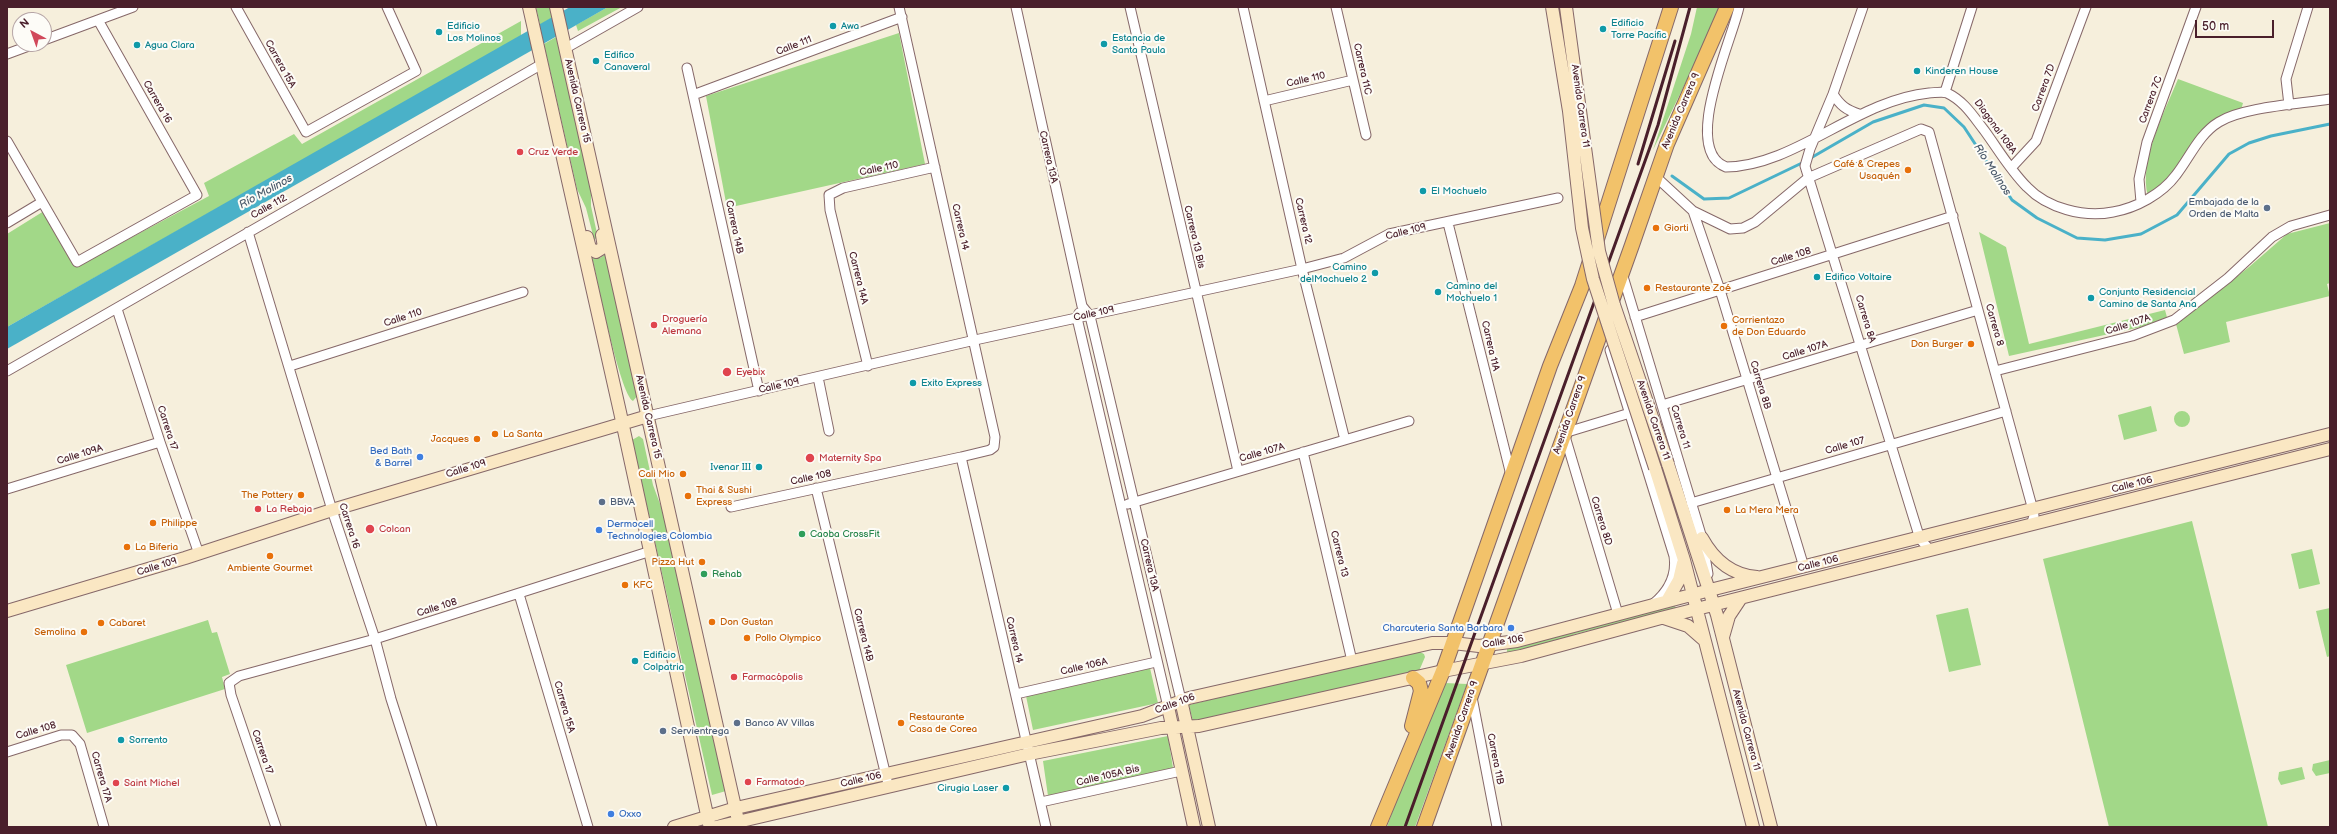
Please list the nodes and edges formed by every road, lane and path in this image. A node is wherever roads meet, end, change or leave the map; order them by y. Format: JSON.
{"nodes":[{"id":1,"x":133,"y":7,"type":"edge"},
{"id":2,"x":236,"y":7,"type":"edge"},
{"id":3,"x":387,"y":7,"type":"edge"},
{"id":4,"x":556,"y":7,"type":"edge"},
{"id":5,"x":638,"y":7,"type":"edge"},
{"id":6,"x":899,"y":7,"type":"edge"},
{"id":7,"x":1016,"y":7,"type":"edge"},
{"id":8,"x":1130,"y":7,"type":"edge"},
{"id":9,"x":1243,"y":7,"type":"edge"},
{"id":10,"x":1336,"y":7,"type":"edge"},
{"id":11,"x":1547,"y":7,"type":"edge"},
{"id":12,"x":1552,"y":7,"type":"edge"},
{"id":13,"x":1566,"y":7,"type":"edge"},
{"id":14,"x":1671,"y":7,"type":"edge"},
{"id":15,"x":1727,"y":7,"type":"edge"},
{"id":16,"x":1739,"y":7,"type":"edge"},
{"id":17,"x":1863,"y":7,"type":"edge"},
{"id":18,"x":1972,"y":7,"type":"edge"},
{"id":19,"x":2086,"y":7,"type":"edge"},
{"id":20,"x":2196,"y":7,"type":"edge"},
{"id":21,"x":2308,"y":7,"type":"edge"},
{"id":22,"x":530,"y":11,"type":"edge"},
{"id":23,"x":902,"y":17,"type":"junction"},
{"id":24,"x":98,"y":20,"type":"junction"},
{"id":25,"x":52,"y":37,"type":"edge"},
{"id":26,"x":564,"y":42,"type":"junction"},
{"id":27,"x":542,"y":64,"type":"junction"},
{"id":28,"x":687,"y":68,"type":"dead end"},
{"id":29,"x":1353,"y":80,"type":"junction"},
{"id":30,"x":1945,"y":92,"type":"junction"},
{"id":31,"x":1833,"y":94,"type":"junction"},
{"id":32,"x":693,"y":95,"type":"junction"},
{"id":33,"x":2330,"y":99,"type":"edge"},
{"id":34,"x":1264,"y":101,"type":"junction"},
{"id":35,"x":2289,"y":105,"type":"junction"},
{"id":36,"x":1859,"y":114,"type":"junction"},
{"id":37,"x":1366,"y":135,"type":"dead end"},
{"id":38,"x":1815,"y":137,"type":"junction"},
{"id":39,"x":7,"y":141,"type":"edge"},
{"id":40,"x":935,"y":167,"type":"junction"},
{"id":41,"x":2011,"y":168,"type":"junction"},
{"id":42,"x":1655,"y":176,"type":"junction"},
{"id":43,"x":1808,"y":178,"type":"junction"},
{"id":44,"x":597,"y":188,"type":"junction"},
{"id":45,"x":571,"y":195,"type":"junction"},
{"id":46,"x":829,"y":195,"type":"joint"},
{"id":47,"x":1558,"y":198,"type":"dead end"},
{"id":48,"x":42,"y":202,"type":"junction"},
{"id":49,"x":2141,"y":202,"type":"junction"},
{"id":50,"x":1693,"y":210,"type":"junction"},
{"id":51,"x":2330,"y":215,"type":"edge"},
{"id":52,"x":1953,"y":216,"type":"junction"},
{"id":53,"x":7,"y":223,"type":"edge"},
{"id":54,"x":1448,"y":223,"type":"junction"},
{"id":55,"x":248,"y":232,"type":"junction"},
{"id":56,"x":1834,"y":255,"type":"junction"},
{"id":57,"x":1302,"y":269,"type":"junction"},
{"id":58,"x":1622,"y":272,"type":"junction"},
{"id":59,"x":1582,"y":286,"type":"junction"},
{"id":60,"x":1720,"y":290,"type":"junction"},
{"id":61,"x":523,"y":292,"type":"dead end"},
{"id":62,"x":1195,"y":292,"type":"junction"},
{"id":63,"x":1082,"y":306,"type":"junction"},
{"id":64,"x":117,"y":309,"type":"junction"},
{"id":65,"x":1978,"y":310,"type":"junction"},
{"id":66,"x":1090,"y":316,"type":"junction"},
{"id":67,"x":1635,"y":317,"type":"junction"},
{"id":68,"x":1077,"y":318,"type":"junction"},
{"id":69,"x":1602,"y":325,"type":"junction"},
{"id":70,"x":975,"y":340,"type":"junction"},
{"id":71,"x":1862,"y":346,"type":"junction"},
{"id":72,"x":290,"y":366,"type":"junction"},
{"id":73,"x":868,"y":366,"type":"junction"},
{"id":74,"x":7,"y":371,"type":"edge"},
{"id":75,"x":1996,"y":371,"type":"junction"},
{"id":76,"x":818,"y":378,"type":"junction"},
{"id":77,"x":1747,"y":380,"type":"junction"},
{"id":78,"x":758,"y":391,"type":"junction"},
{"id":79,"x":1662,"y":405,"type":"junction"},
{"id":80,"x":2006,"y":411,"type":"junction"},
{"id":81,"x":1630,"y":413,"type":"junction"},
{"id":82,"x":648,"y":416,"type":"junction"},
{"id":83,"x":1409,"y":421,"type":"dead end"},
{"id":84,"x":622,"y":422,"type":"junction"},
{"id":85,"x":829,"y":431,"type":"dead end"},
{"id":86,"x":1564,"y":433,"type":"junction"},
{"id":87,"x":2330,"y":434,"type":"edge"},
{"id":88,"x":1345,"y":440,"type":"junction"},
{"id":89,"x":160,"y":442,"type":"junction"},
{"id":90,"x":1892,"y":444,"type":"junction"},
{"id":91,"x":2330,"y":449,"type":"edge"},
{"id":92,"x":990,"y":450,"type":"joint"},
{"id":93,"x":1302,"y":452,"type":"junction"},
{"id":94,"x":961,"y":457,"type":"junction"},
{"id":95,"x":1238,"y":471,"type":"junction"},
{"id":96,"x":1511,"y":475,"type":"junction"},
{"id":97,"x":1776,"y":477,"type":"junction"},
{"id":98,"x":816,"y":488,"type":"junction"},
{"id":99,"x":7,"y":489,"type":"edge"},
{"id":100,"x":1134,"y":502,"type":"junction"},
{"id":101,"x":1691,"y":502,"type":"junction"},
{"id":102,"x":1121,"y":506,"type":"junction"},
{"id":103,"x":731,"y":507,"type":"dead end"},
{"id":104,"x":332,"y":510,"type":"junction"},
{"id":105,"x":2033,"y":510,"type":"junction"},
{"id":106,"x":2031,"y":525,"type":"junction"},
{"id":107,"x":1702,"y":538,"type":"junction"},
{"id":108,"x":1920,"y":539,"type":"junction"},
{"id":109,"x":1930,"y":550,"type":"junction"},
{"id":110,"x":651,"y":551,"type":"junction"},
{"id":111,"x":199,"y":554,"type":"junction"},
{"id":112,"x":1684,"y":560,"type":"junction"},
{"id":113,"x":1804,"y":567,"type":"junction"},
{"id":114,"x":1762,"y":578,"type":"junction"},
{"id":115,"x":1710,"y":590,"type":"junction"},
{"id":116,"x":519,"y":594,"type":"junction"},
{"id":117,"x":1693,"y":595,"type":"junction"},
{"id":118,"x":1741,"y":598,"type":"junction"},
{"id":119,"x":1667,"y":601,"type":"junction"},
{"id":120,"x":1714,"y":605,"type":"junction"},
{"id":121,"x":1650,"y":606,"type":"junction"},
{"id":122,"x":1697,"y":610,"type":"junction"},
{"id":123,"x":7,"y":611,"type":"edge"},
{"id":124,"x":1618,"y":614,"type":"junction"},
{"id":125,"x":1661,"y":618,"type":"junction"},
{"id":126,"x":375,"y":639,"type":"junction"},
{"id":127,"x":1704,"y":640,"type":"junction"},
{"id":128,"x":1723,"y":642,"type":"junction"},
{"id":129,"x":1453,"y":643,"type":"junction"},
{"id":130,"x":1489,"y":645,"type":"junction"},
{"id":131,"x":1352,"y":661,"type":"junction"},
{"id":132,"x":1156,"y":662,"type":"junction"},
{"id":133,"x":1482,"y":664,"type":"junction"},
{"id":134,"x":1443,"y":671,"type":"junction"},
{"id":135,"x":1413,"y":678,"type":"junction"},
{"id":136,"x":229,"y":683,"type":"joint"},
{"id":137,"x":1016,"y":694,"type":"junction"},
{"id":138,"x":1471,"y":694,"type":"junction"},
{"id":139,"x":1180,"y":700,"type":"junction"},
{"id":140,"x":1168,"y":707,"type":"junction"},
{"id":141,"x":1172,"y":727,"type":"junction"},
{"id":142,"x":1186,"y":728,"type":"junction"},
{"id":143,"x":72,"y":735,"type":"joint"},
{"id":144,"x":1410,"y":747,"type":"junction"},
{"id":145,"x":1028,"y":748,"type":"junction"},
{"id":146,"x":7,"y":752,"type":"edge"},
{"id":147,"x":1181,"y":771,"type":"junction"},
{"id":148,"x":886,"y":775,"type":"junction"},
{"id":149,"x":888,"y":787,"type":"junction"},
{"id":150,"x":1041,"y":802,"type":"junction"},
{"id":151,"x":736,"y":808,"type":"junction"},
{"id":152,"x":708,"y":822,"type":"edge"},
{"id":153,"x":738,"y":824,"type":"edge"},
{"id":154,"x":104,"y":827,"type":"edge"},
{"id":155,"x":276,"y":827,"type":"edge"},
{"id":156,"x":432,"y":827,"type":"edge"},
{"id":157,"x":588,"y":827,"type":"edge"},
{"id":158,"x":674,"y":827,"type":"edge"},
{"id":159,"x":716,"y":827,"type":"edge"},
{"id":160,"x":1046,"y":827,"type":"edge"},
{"id":161,"x":1194,"y":827,"type":"edge"},
{"id":162,"x":1209,"y":827,"type":"edge"},
{"id":163,"x":1378,"y":827,"type":"edge"},
{"id":164,"x":1424,"y":827,"type":"edge"},
{"id":165,"x":1497,"y":827,"type":"edge"},
{"id":166,"x":1753,"y":827,"type":"edge"},
{"id":167,"x":1771,"y":827,"type":"edge"}],
"edges":[{"from":1,"to":24,"type":"street"},
{"from":2,"to":3,"type":"street","name":"Carrera 15A"},
{"from":4,"to":26,"type":"main road","name":"Avenida Carrera 15"},
{"from":5,"to":26,"type":"street"},
{"from":6,"to":23,"type":"street","name":"Carrera 14"},
{"from":7,"to":63,"type":"street","name":"Carrera 13A"},
{"from":8,"to":62,"type":"street","name":"Carrera 13 Bis"},
{"from":9,"to":34,"type":"street","name":"Carrera 12"},
{"from":10,"to":29,"type":"street","name":"Carrera 11C"},
{"from":11,"to":59,"type":"main road"},
{"from":12,"to":112,"type":"main road","name":"Avenida Carrera 11","bridge":true},
{"from":13,"to":115,"type":"main road","name":"Avenida Carrera 11","bridge":true},
{"from":14,"to":59,"type":"main road"},
{"from":15,"to":42,"type":"main road","name":"Avenida Carrera 9"},
{"from":16,"to":38,"type":"street"},
{"from":17,"to":31,"type":"street","name":"Carrera 8A"},
{"from":18,"to":30,"type":"street"},
{"from":19,"to":41,"type":"street","name":"Carrera 7D"},
{"from":20,"to":49,"type":"street","name":"Carrera 7C"},
{"from":21,"to":35,"type":"street"},
{"from":22,"to":27,"type":"main road"},
{"from":23,"to":32,"type":"street","name":"Calle 111"},
{"from":23,"to":40,"type":"street","name":"Carrera 14"},
{"from":24,"to":25,"type":"street"},
{"from":24,"to":48,"type":"street","name":"Carrera 16"},
{"from":26,"to":44,"type":"main road","name":"Avenida Carrera 15"},
{"from":27,"to":45,"type":"main road"},
{"from":27,"to":55,"type":"street","name":"Calle 112"},
{"from":28,"to":32,"type":"street","name":"Carrera 14B"},
{"from":29,"to":34,"type":"street","name":"Calle 110"},
{"from":29,"to":37,"type":"street","name":"Carrera 11C"},
{"from":30,"to":36,"type":"street"},
{"from":30,"to":41,"type":"street","name":"Diagonal 108A"},
{"from":31,"to":36,"type":"street"},
{"from":31,"to":38,"type":"street","name":"Carrera 8A"},
{"from":32,"to":78,"type":"street","name":"Carrera 14B"},
{"from":33,"to":35,"type":"street","name":"Diagonal 108A"},
{"from":34,"to":57,"type":"street","name":"Carrera 12"},
{"from":35,"to":49,"type":"street","name":"Diagonal 108A"},
{"from":36,"to":38,"type":"street"},
{"from":38,"to":43,"type":"street","name":"Carrera 8A"},
{"from":39,"to":48,"type":"street"},
{"from":40,"to":46,"type":"street","name":"Calle 110"},
{"from":40,"to":70,"type":"street","name":"Carrera 14"},
{"from":41,"to":49,"type":"street","name":"Diagonal 108A"},
{"from":42,"to":50,"type":"street"},
{"from":42,"to":58,"type":"main road","name":"Avenida Carrera 9"},
{"from":43,"to":50,"type":"street"},
{"from":43,"to":52,"type":"street","name":"Carrera 8"},
{"from":43,"to":56,"type":"street","name":"Carrera 8A"},
{"from":44,"to":45,"type":"main road"},
{"from":44,"to":82,"type":"main road","name":"Avenida Carrera 15"},
{"from":45,"to":84,"type":"main road"},
{"from":46,"to":73,"type":"street","name":"Carrera 14A"},
{"from":47,"to":54,"type":"street","name":"Calle 109"},
{"from":48,"to":53,"type":"street"},
{"from":50,"to":60,"type":"street","name":"Carrera 8B"},
{"from":51,"to":75,"type":"street","name":"Calle 107A"},
{"from":52,"to":56,"type":"street","name":"Calle 108"},
{"from":52,"to":65,"type":"street","name":"Carrera 8"},
{"from":54,"to":57,"type":"street","name":"Calle 109"},
{"from":54,"to":96,"type":"street","name":"Carrera 11A"},
{"from":55,"to":64,"type":"street","name":"Calle 112"},
{"from":55,"to":72,"type":"street","name":"Carrera 16"},
{"from":56,"to":60,"type":"street","name":"Calle 108"},
{"from":56,"to":71,"type":"street","name":"Carrera 8A"},
{"from":57,"to":62,"type":"street","name":"Calle 109"},
{"from":57,"to":88,"type":"street","name":"Carrera 12"},
{"from":58,"to":67,"type":"street","name":"Carrera 11"},
{"from":58,"to":69,"type":"main road","name":"Avenida Carrera 9"},
{"from":59,"to":96,"type":"main road"},
{"from":60,"to":67,"type":"street","name":"Calle 108"},
{"from":60,"to":77,"type":"street","name":"Carrera 8B"},
{"from":61,"to":72,"type":"street","name":"Calle 110"},
{"from":62,"to":66,"type":"street","name":"Calle 109"},
{"from":62,"to":95,"type":"street","name":"Carrera 13 Bis"},
{"from":63,"to":66,"type":"street","name":"Carrera 13A"},
{"from":63,"to":68,"type":"street"},
{"from":64,"to":74,"type":"street","name":"Calle 112"},
{"from":64,"to":89,"type":"street","name":"Carrera 17"},
{"from":65,"to":71,"type":"street","name":"Calle 107A"},
{"from":65,"to":75,"type":"street","name":"Carrera 8"},
{"from":66,"to":68,"type":"street","name":"Calle 109"},
{"from":66,"to":100,"type":"street","name":"Carrera 13A"},
{"from":67,"to":79,"type":"street","name":"Carrera 11"},
{"from":68,"to":70,"type":"street","name":"Calle 109"},
{"from":68,"to":102,"type":"street","name":"Carrera 13A"},
{"from":69,"to":81,"type":"street"},
{"from":69,"to":86,"type":"main road","name":"Avenida Carrera 9"},
{"from":70,"to":73,"type":"street","name":"Calle 109"},
{"from":70,"to":92,"type":"street","name":"Carrera 14"},
{"from":71,"to":77,"type":"street","name":"Calle 107A"},
{"from":71,"to":90,"type":"street","name":"Carrera 8A"},
{"from":72,"to":104,"type":"street","name":"Carrera 16"},
{"from":73,"to":76,"type":"street","name":"Calle 109"},
{"from":75,"to":80,"type":"street","name":"Carrera 8"},
{"from":76,"to":78,"type":"street","name":"Calle 109"},
{"from":76,"to":85,"type":"street"},
{"from":77,"to":79,"type":"street","name":"Calle 107A"},
{"from":77,"to":97,"type":"street","name":"Carrera 8B"},
{"from":78,"to":82,"type":"street","name":"Calle 109"},
{"from":79,"to":101,"type":"street","name":"Carrera 11"},
{"from":80,"to":90,"type":"street","name":"Calle 107"},
{"from":80,"to":105,"type":"street","name":"Carrera 8"},
{"from":81,"to":86,"type":"street"},
{"from":81,"to":121,"type":"street"},
{"from":82,"to":84,"type":"main road","name":"Calle 109"},
{"from":82,"to":151,"type":"main road","name":"Avenida Carrera 15"},
{"from":83,"to":88,"type":"street","name":"Calle 107A"},
{"from":84,"to":104,"type":"main road","name":"Calle 109"},
{"from":84,"to":110,"type":"main road"},
{"from":86,"to":124,"type":"street","name":"Carrera 8D"},
{"from":86,"to":130,"type":"main road","name":"Avenida Carrera 9"},
{"from":87,"to":105,"type":"main road","name":"Calle 106"},
{"from":88,"to":93,"type":"street","name":"Calle 107A"},
{"from":89,"to":99,"type":"street","name":"Calle 109A"},
{"from":89,"to":111,"type":"street","name":"Carrera 17"},
{"from":90,"to":97,"type":"street","name":"Calle 107"},
{"from":90,"to":108,"type":"street","name":"Carrera 8A"},
{"from":91,"to":106,"type":"main road","name":"Calle 106"},
{"from":92,"to":94,"type":"street","name":"Calle 108"},
{"from":93,"to":95,"type":"street","name":"Calle 107A"},
{"from":93,"to":131,"type":"street","name":"Carrera 13"},
{"from":94,"to":98,"type":"street","name":"Calle 108"},
{"from":94,"to":137,"type":"street","name":"Carrera 14"},
{"from":95,"to":100,"type":"street","name":"Calle 107A"},
{"from":96,"to":129,"type":"main road"},
{"from":97,"to":101,"type":"street","name":"Calle 107"},
{"from":97,"to":113,"type":"street","name":"Carrera 8B"},
{"from":98,"to":103,"type":"street","name":"Calle 108"},
{"from":98,"to":148,"type":"street","name":"Carrera 14B"},
{"from":100,"to":102,"type":"street","name":"Calle 107A"},
{"from":100,"to":139,"type":"street","name":"Carrera 13A"},
{"from":101,"to":107,"type":"street","name":"Carrera 11"},
{"from":102,"to":132,"type":"street","name":"Carrera 13A"},
{"from":104,"to":111,"type":"main road","name":"Calle 109"},
{"from":104,"to":126,"type":"street","name":"Carrera 16"},
{"from":105,"to":106,"type":"street","name":"Carrera 8"},
{"from":105,"to":108,"type":"main road","name":"Calle 106"},
{"from":106,"to":109,"type":"main road","name":"Calle 106"},
{"from":107,"to":114,"type":"main road"},
{"from":107,"to":115,"type":"street","name":"Carrera 11"},
{"from":108,"to":109,"type":"street","name":"Carrera 8A"},
{"from":108,"to":113,"type":"main road","name":"Calle 106"},
{"from":109,"to":118,"type":"main road","name":"Calle 106"},
{"from":110,"to":116,"type":"street","name":"Calle 108"},
{"from":110,"to":152,"type":"main road"},
{"from":111,"to":123,"type":"main road","name":"Calle 109"},
{"from":112,"to":117,"type":"main road","name":"Avenida Carrera 11"},
{"from":112,"to":119,"type":"main road"},
{"from":113,"to":114,"type":"main road","name":"Calle 106"},
{"from":114,"to":115,"type":"main road","name":"Calle 106"},
{"from":115,"to":117,"type":"main road","name":"Calle 106"},
{"from":115,"to":120,"type":"main road","name":"Avenida Carrera 11"},
{"from":116,"to":126,"type":"street","name":"Calle 108"},
{"from":116,"to":157,"type":"street","name":"Carrera 15A"},
{"from":117,"to":119,"type":"main road","name":"Calle 106"},
{"from":117,"to":122,"type":"main road","name":"Avenida Carrera 11"},
{"from":118,"to":120,"type":"main road","name":"Calle 106"},
{"from":118,"to":128,"type":"main road"},
{"from":119,"to":121,"type":"main road","name":"Calle 106"},
{"from":120,"to":122,"type":"main road","name":"Calle 106"},
{"from":120,"to":128,"type":"main road","name":"Avenida Carrera 11"},
{"from":121,"to":124,"type":"main road","name":"Calle 106"},
{"from":122,"to":125,"type":"main road","name":"Calle 106"},
{"from":122,"to":127,"type":"main road","name":"Avenida Carrera 11"},
{"from":124,"to":130,"type":"main road","name":"Calle 106"},
{"from":125,"to":127,"type":"main road"},
{"from":125,"to":133,"type":"main road","name":"Calle 106"},
{"from":126,"to":136,"type":"street","name":"Calle 108"},
{"from":126,"to":156,"type":"street","name":"Carrera 16"},
{"from":127,"to":166,"type":"main road","name":"Avenida Carrera 11"},
{"from":128,"to":167,"type":"main road","name":"Avenida Carrera 11"},
{"from":129,"to":130,"type":"main road","name":"Calle 106"},
{"from":129,"to":131,"type":"main road","name":"Calle 106"},
{"from":129,"to":134,"type":"main road"},
{"from":130,"to":133,"type":"main road","name":"Avenida Carrera 9"},
{"from":131,"to":139,"type":"main road","name":"Calle 106"},
{"from":132,"to":137,"type":"street","name":"Calle 106A"},
{"from":132,"to":140,"type":"street","name":"Carrera 13A"},
{"from":133,"to":134,"type":"main road","name":"Calle 106"},
{"from":133,"to":138,"type":"main road","name":"Avenida Carrera 9"},
{"from":134,"to":135,"type":"main road","name":"Calle 106"},
{"from":134,"to":144,"type":"main road"},
{"from":135,"to":142,"type":"main road","name":"Calle 106"},
{"from":135,"to":144,"type":"main road"},
{"from":136,"to":155,"type":"street","name":"Carrera 17"},
{"from":137,"to":145,"type":"street","name":"Carrera 14"},
{"from":138,"to":164,"type":"main road","name":"Avenida Carrera 9"},
{"from":138,"to":165,"type":"street","name":"Carrera 11B"},
{"from":139,"to":140,"type":"main road","name":"Calle 106"},
{"from":139,"to":142,"type":"main road","name":"Carrera 13A"},
{"from":140,"to":141,"type":"main road","name":"Carrera 13A"},
{"from":140,"to":145,"type":"main road","name":"Calle 106"},
{"from":141,"to":142,"type":"main road","name":"Calle 106"},
{"from":141,"to":145,"type":"main road","name":"Calle 106"},
{"from":141,"to":147,"type":"main road","name":"Carrera 13A"},
{"from":142,"to":162,"type":"main road","name":"Carrera 13A"},
{"from":143,"to":146,"type":"street","name":"Calle 108"},
{"from":143,"to":154,"type":"street","name":"Carrera 17A"},
{"from":144,"to":163,"type":"main road"},
{"from":145,"to":148,"type":"main road","name":"Calle 106"},
{"from":145,"to":149,"type":"main road","name":"Calle 106"},
{"from":145,"to":150,"type":"street","name":"Carrera 14"},
{"from":147,"to":150,"type":"street","name":"Calle 105A Bis"},
{"from":147,"to":161,"type":"main road","name":"Carrera 13A"},
{"from":148,"to":149,"type":"street","name":"Carrera 14B"},
{"from":148,"to":151,"type":"main road","name":"Calle 106"},
{"from":149,"to":153,"type":"main road","name":"Calle 106"},
{"from":150,"to":160,"type":"street","name":"Carrera 14"},
{"from":151,"to":152,"type":"main road","name":"Calle 106"},
{"from":151,"to":153,"type":"main road","name":"Avenida Carrera 15"},
{"from":152,"to":158,"type":"main road","name":"Calle 106"},
{"from":153,"to":159,"type":"main road","name":"Calle 106"}]}
